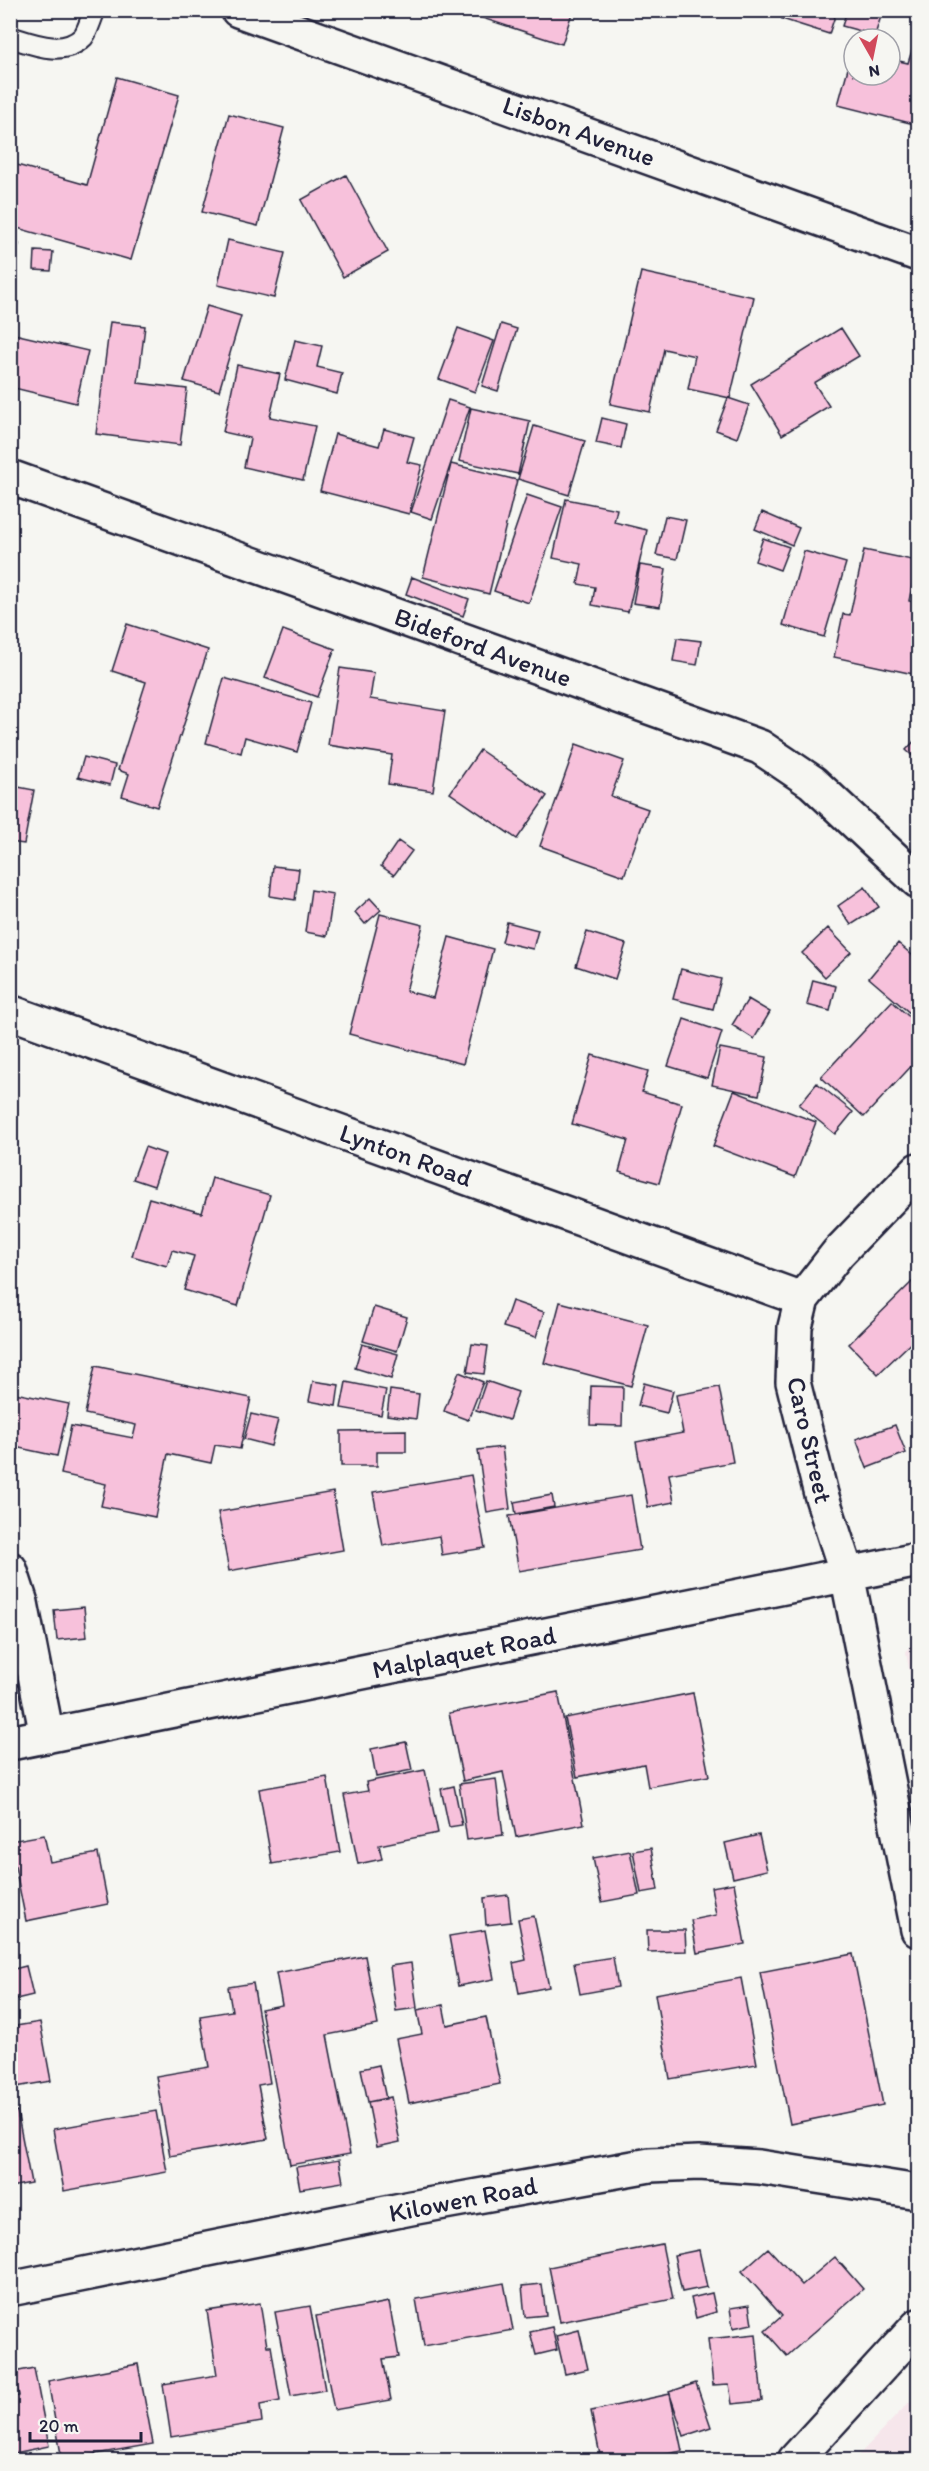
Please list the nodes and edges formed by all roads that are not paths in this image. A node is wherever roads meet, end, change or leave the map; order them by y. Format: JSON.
{"nodes":[{"id":1,"x":95,"y":10,"type":"edge"},
{"id":2,"x":238,"y":10,"type":"edge"},
{"id":3,"x":10,"y":37,"type":"edge"},
{"id":4,"x":918,"y":254,"type":"edge"},
{"id":5,"x":10,"y":477,"type":"edge"},
{"id":6,"x":918,"y":881,"type":"edge"},
{"id":7,"x":10,"y":1012,"type":"edge"},
{"id":8,"x":918,"y":1170,"type":"edge"},
{"id":9,"x":801,"y":1299,"type":"junction"},
{"id":10,"x":918,"y":1560,"type":"edge"},
{"id":11,"x":10,"y":1569,"type":"edge"},
{"id":12,"x":847,"y":1574,"type":"junction"},
{"id":13,"x":47,"y":1736,"type":"junction"},
{"id":14,"x":10,"y":1743,"type":"edge"},
{"id":15,"x":918,"y":1930,"type":"edge"},
{"id":16,"x":918,"y":2192,"type":"edge"},
{"id":17,"x":10,"y":2289,"type":"edge"},
{"id":18,"x":918,"y":2326,"type":"edge"},
{"id":19,"x":795,"y":2460,"type":"edge"}],
"edges":[{"from":1,"to":3,"type":"lane"},
{"from":2,"to":4,"type":"street","name":"Lisbon Avenue"},
{"from":5,"to":6,"type":"street","name":"Bideford Avenue"},
{"from":7,"to":9,"type":"street","name":"Lynton Road"},
{"from":8,"to":9,"type":"street","name":"Caro Street"},
{"from":9,"to":12,"type":"street","name":"Caro Street"},
{"from":10,"to":12,"type":"street","name":"Malplaquet Road"},
{"from":11,"to":13,"type":"street"},
{"from":12,"to":13,"type":"street","name":"Malplaquet Road"},
{"from":12,"to":15,"type":"street","name":"Caro Street"},
{"from":13,"to":14,"type":"street","name":"Malplaquet Road"},
{"from":16,"to":17,"type":"street","name":"Kilowen Road"},
{"from":18,"to":19,"type":"street"}]}
